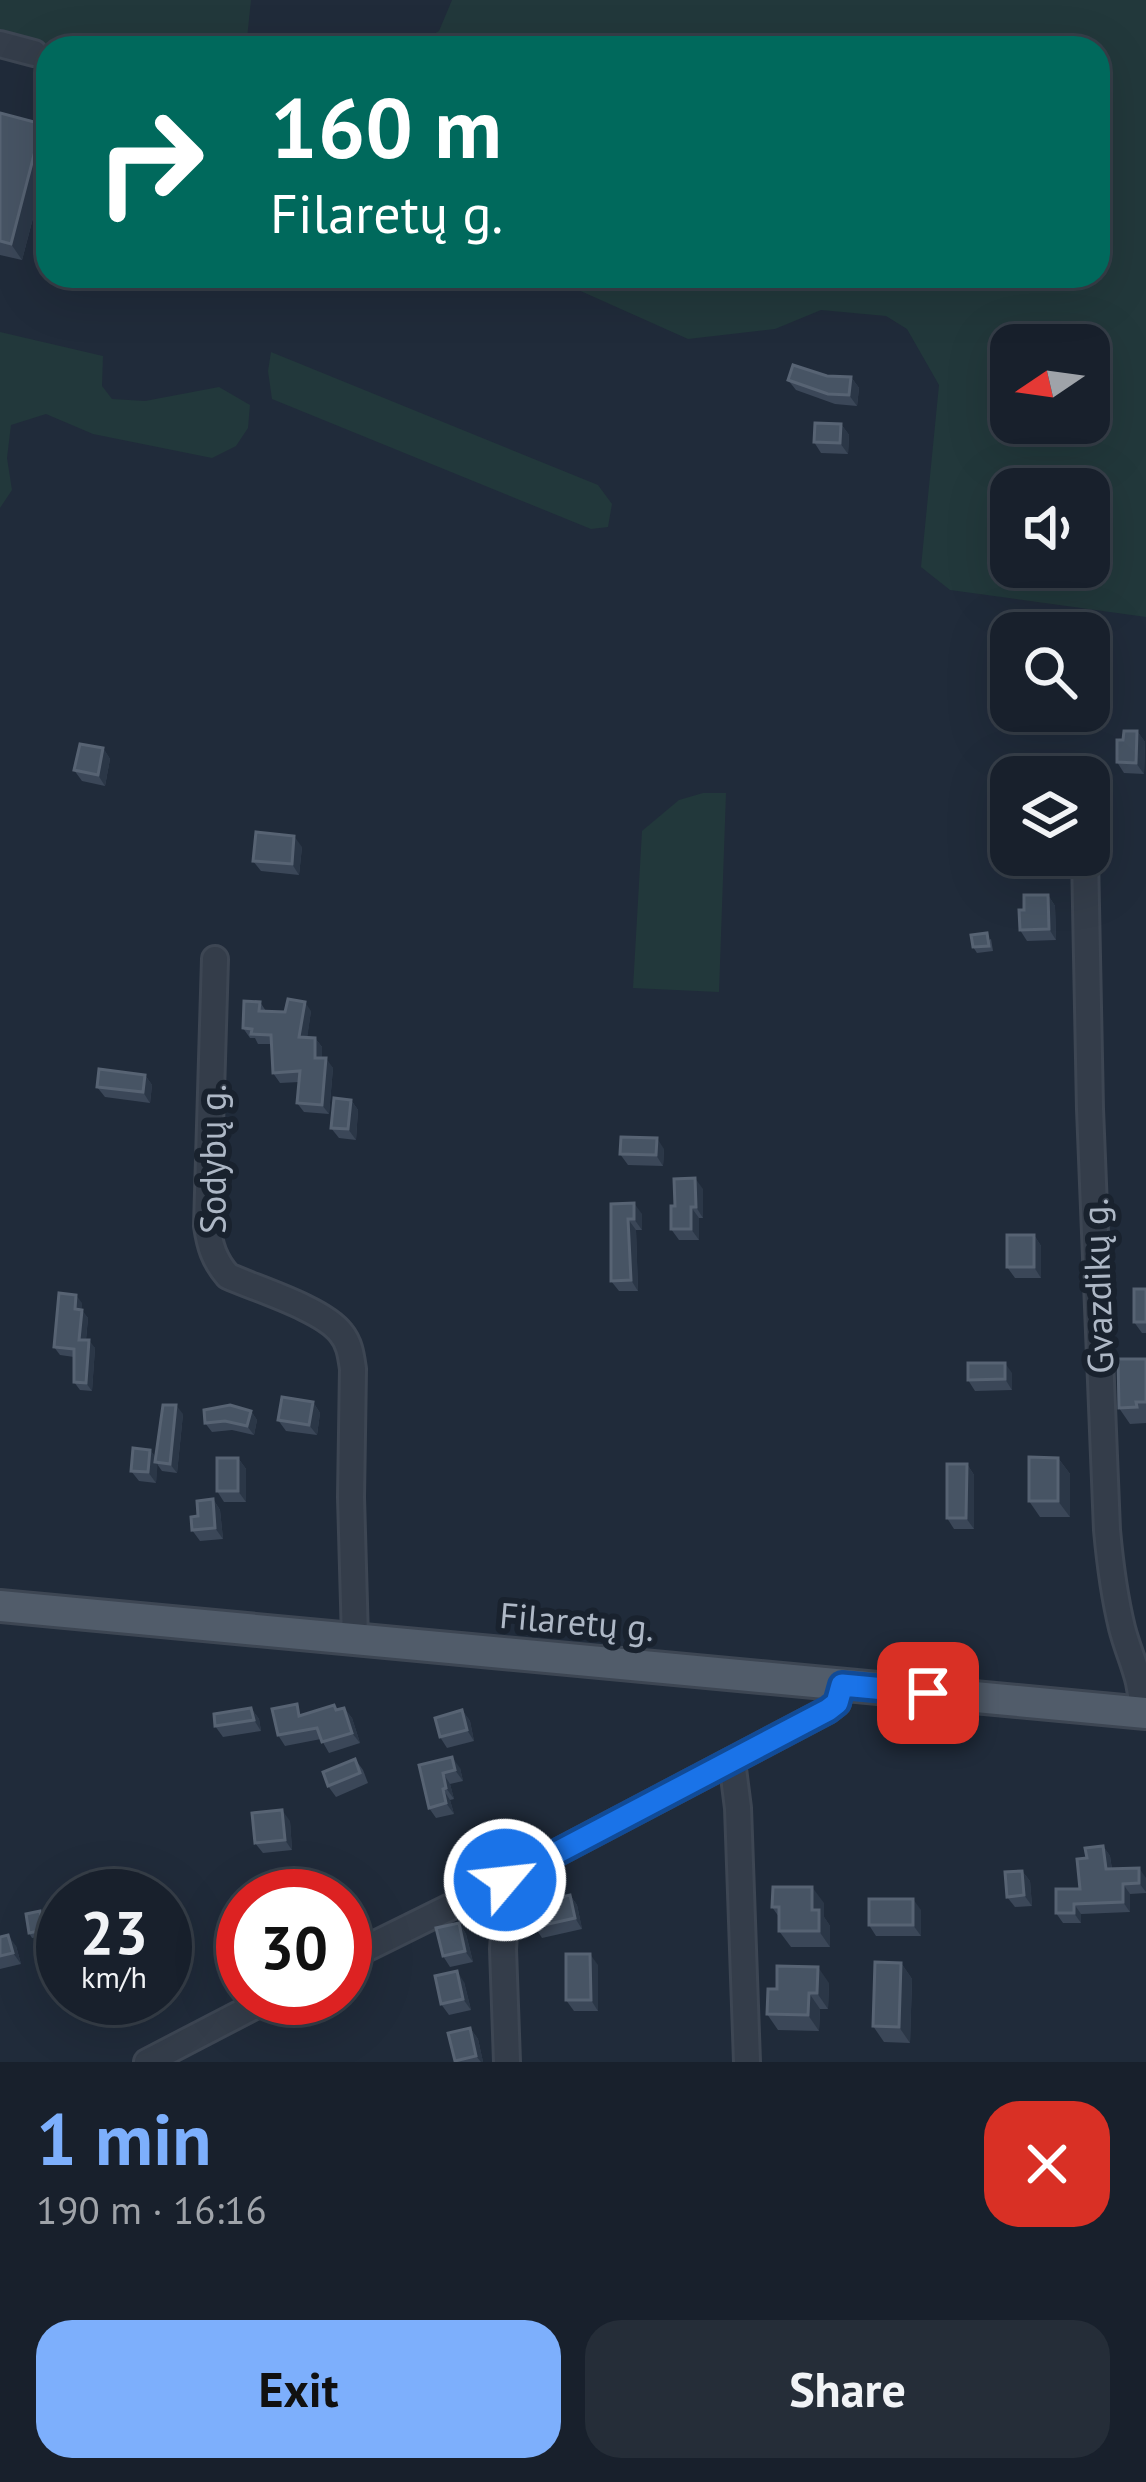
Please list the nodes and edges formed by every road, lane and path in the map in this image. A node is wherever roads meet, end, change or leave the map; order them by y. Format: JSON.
{"nodes":[{"id":1,"x":0,"y":44,"type":"edge"},
{"id":2,"x":34,"y":53,"type":"dead end"},
{"id":3,"x":1084,"y":876,"type":"edge"},
{"id":4,"x":215,"y":959,"type":"dead end"},
{"id":5,"x":0,"y":1606,"type":"edge"},
{"id":6,"x":355,"y":1639,"type":"junction"},
{"id":7,"x":842,"y":1685,"type":"junction"},
{"id":8,"x":1144,"y":1713,"type":"edge"},
{"id":9,"x":732,"y":1761,"type":"junction"},
{"id":10,"x":505,"y":1880,"type":"junction"},
{"id":11,"x":372,"y":1946,"type":"edge"},
{"id":12,"x":218,"y":2025,"type":"edge"},
{"id":13,"x":147,"y":2062,"type":"edge"},
{"id":14,"x":507,"y":2062,"type":"edge"},
{"id":15,"x":747,"y":2062,"type":"edge"}],
"edges":[{"from":1,"to":2,"type":"street"},
{"from":3,"to":8,"type":"street","name":"Gvazdikų g."},
{"from":4,"to":6,"type":"street","name":"Sodybų g."},
{"from":5,"to":6,"type":"main road","name":"Filaretų g."},
{"from":6,"to":7,"type":"main road","name":"Filaretų g."},
{"from":7,"to":8,"type":"main road","name":"Filaretų g."},
{"from":7,"to":9,"type":"street"},
{"from":9,"to":10,"type":"street"},
{"from":9,"to":15,"type":"street"},
{"from":10,"to":11,"type":"street"},
{"from":10,"to":14,"type":"street"},
{"from":12,"to":13,"type":"street"}]}
